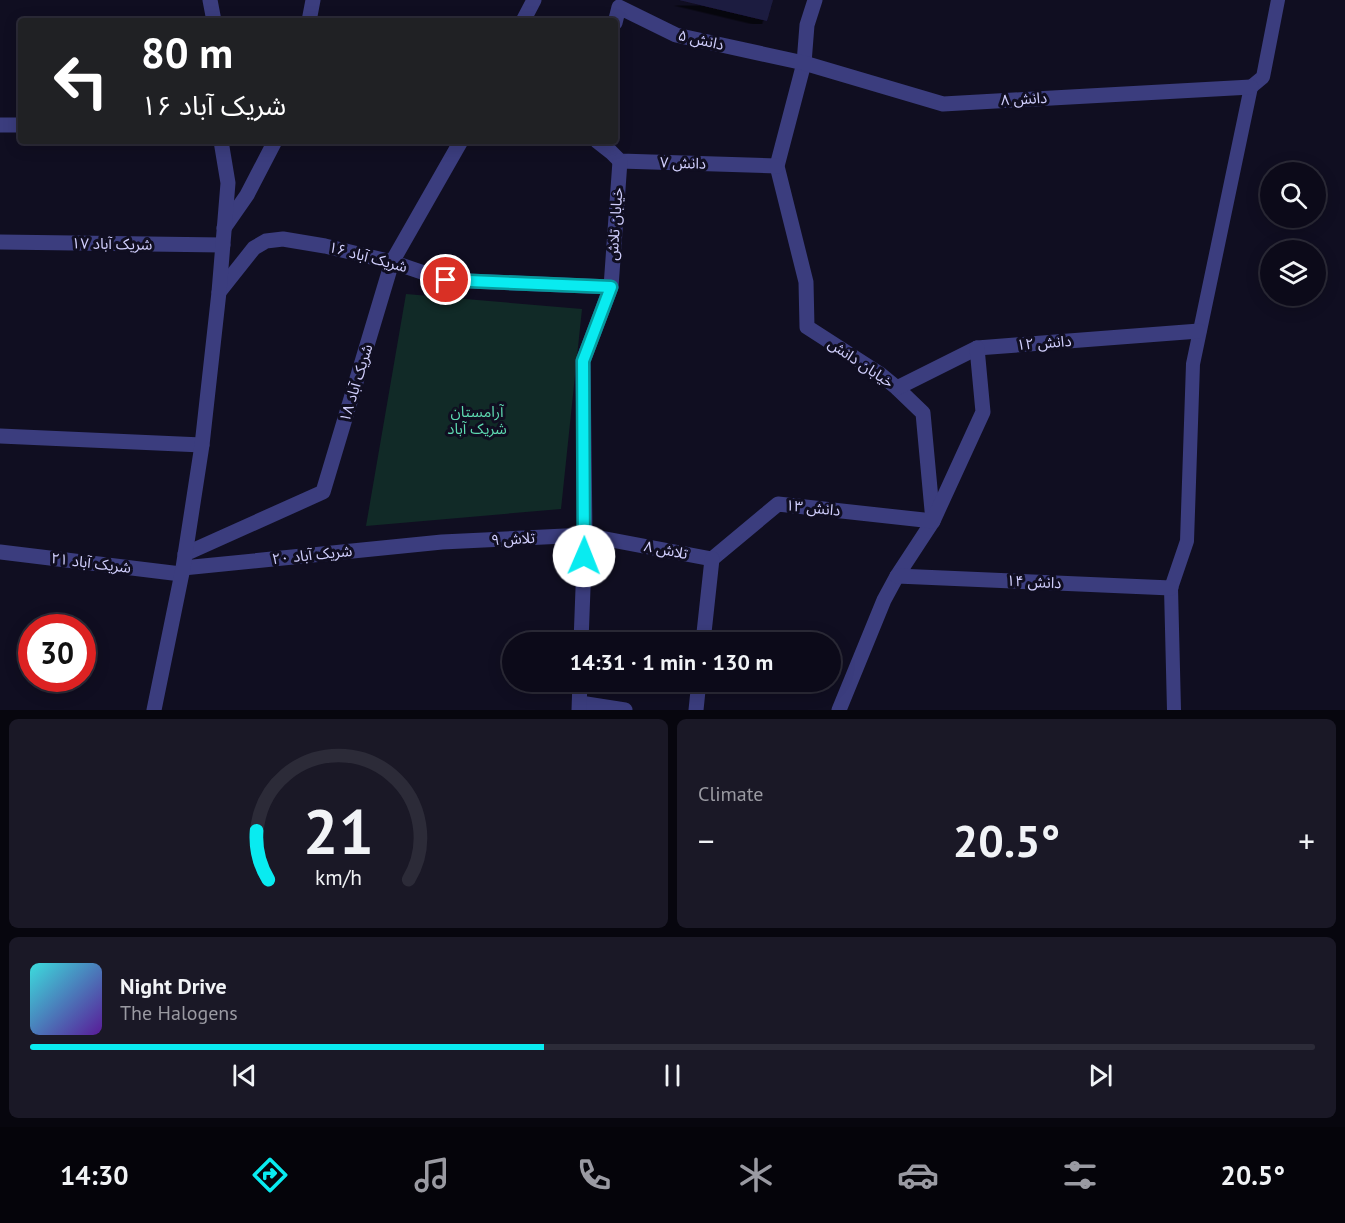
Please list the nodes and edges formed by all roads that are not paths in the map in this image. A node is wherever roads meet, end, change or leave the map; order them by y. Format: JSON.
{"nodes":[{"id":1,"x":210,"y":0,"type":"edge"},
{"id":2,"x":313,"y":0,"type":"edge"},
{"id":3,"x":534,"y":0,"type":"edge"},
{"id":4,"x":815,"y":0,"type":"edge"},
{"id":5,"x":1278,"y":0,"type":"edge"},
{"id":6,"x":620,"y":4,"type":"edge"},
{"id":7,"x":213,"y":18,"type":"edge"},
{"id":8,"x":310,"y":18,"type":"edge"},
{"id":9,"x":525,"y":18,"type":"edge"},
{"id":10,"x":804,"y":63,"type":"junction"},
{"id":11,"x":1251,"y":87,"type":"junction"},
{"id":12,"x":0,"y":125,"type":"edge"},
{"id":13,"x":18,"y":125,"type":"edge"},
{"id":14,"x":222,"y":144,"type":"edge"},
{"id":15,"x":274,"y":144,"type":"edge"},
{"id":16,"x":459,"y":144,"type":"edge"},
{"id":17,"x":601,"y":144,"type":"edge"},
{"id":18,"x":620,"y":161,"type":"junction"},
{"id":19,"x":777,"y":166,"type":"junction"},
{"id":20,"x":224,"y":228,"type":"junction"},
{"id":21,"x":0,"y":242,"type":"edge"},
{"id":22,"x":223,"y":245,"type":"junction"},
{"id":23,"x":392,"y":262,"type":"junction"},
{"id":24,"x":611,"y":287,"type":"junction"},
{"id":25,"x":219,"y":292,"type":"junction"},
{"id":26,"x":1199,"y":331,"type":"junction"},
{"id":27,"x":977,"y":348,"type":"junction"},
{"id":28,"x":897,"y":388,"type":"junction"},
{"id":29,"x":0,"y":436,"type":"edge"},
{"id":30,"x":202,"y":445,"type":"junction"},
{"id":31,"x":933,"y":521,"type":"junction"},
{"id":32,"x":585,"y":535,"type":"junction"},
{"id":33,"x":442,"y":542,"type":"joint"},
{"id":34,"x":0,"y":552,"type":"edge"},
{"id":35,"x":712,"y":559,"type":"junction"},
{"id":36,"x":183,"y":565,"type":"junction"},
{"id":37,"x":897,"y":576,"type":"junction"},
{"id":38,"x":1171,"y":588,"type":"junction"},
{"id":39,"x":581,"y":632,"type":"edge"},
{"id":40,"x":705,"y":632,"type":"edge"},
{"id":41,"x":698,"y":692,"type":"edge"},
{"id":42,"x":579,"y":706,"type":"edge"},
{"id":43,"x":154,"y":710,"type":"edge"},
{"id":44,"x":625,"y":710,"type":"edge"},
{"id":45,"x":696,"y":710,"type":"edge"},
{"id":46,"x":839,"y":710,"type":"edge"},
{"id":47,"x":1174,"y":710,"type":"edge"}],
"edges":[{"from":1,"to":7,"type":"street"},
{"from":2,"to":8,"type":"street"},
{"from":3,"to":9,"type":"street"},
{"from":4,"to":10,"type":"street","name":"خیابان دانش"},
{"from":5,"to":11,"type":"lane"},
{"from":6,"to":10,"type":"street","name":"دانش ۵"},
{"from":10,"to":11,"type":"street","name":"دانش ۸"},
{"from":10,"to":19,"type":"street","name":"خیابان دانش"},
{"from":11,"to":26,"type":"lane"},
{"from":12,"to":13,"type":"street"},
{"from":14,"to":20,"type":"street"},
{"from":15,"to":20,"type":"street"},
{"from":16,"to":23,"type":"street","name":"شریک آباد ۱۸"},
{"from":17,"to":18,"type":"street"},
{"from":18,"to":19,"type":"street","name":"دانش ۷"},
{"from":18,"to":24,"type":"street","name":"خیابان تلاش"},
{"from":19,"to":28,"type":"street","name":"خیابان دانش"},
{"from":20,"to":22,"type":"street"},
{"from":21,"to":22,"type":"street","name":"شریک آباد ۱۷"},
{"from":22,"to":25,"type":"street"},
{"from":23,"to":24,"type":"street","name":"شریک آباد ۱۶"},
{"from":23,"to":25,"type":"street","name":"شریک آباد ۱۶"},
{"from":23,"to":36,"type":"street","name":"شریک آباد ۱۸"},
{"from":24,"to":32,"type":"street","name":"خیابان تلاش"},
{"from":25,"to":30,"type":"street"},
{"from":26,"to":27,"type":"street","name":"دانش ۱۲"},
{"from":26,"to":38,"type":"lane"},
{"from":27,"to":28,"type":"street","name":"دانش ۱۲"},
{"from":27,"to":31,"type":"street"},
{"from":28,"to":31,"type":"street","name":"خیابان دانش"},
{"from":29,"to":30,"type":"street"},
{"from":30,"to":36,"type":"street"},
{"from":31,"to":35,"type":"street","name":"دانش ۱۳"},
{"from":31,"to":37,"type":"street"},
{"from":32,"to":33,"type":"street","name":"تلاش ۹"},
{"from":32,"to":35,"type":"street","name":"تلاش ۸"},
{"from":32,"to":39,"type":"street","name":"خیابان تلاش"},
{"from":33,"to":36,"type":"street","name":"شریک آباد ۲۰"},
{"from":34,"to":36,"type":"street","name":"شریک آباد ۲۱"},
{"from":35,"to":40,"type":"street"},
{"from":36,"to":43,"type":"street"},
{"from":37,"to":38,"type":"street","name":"دانش ۱۴"},
{"from":37,"to":46,"type":"street"},
{"from":38,"to":47,"type":"lane"},
{"from":41,"to":45,"type":"street"},
{"from":42,"to":44,"type":"street"}]}
